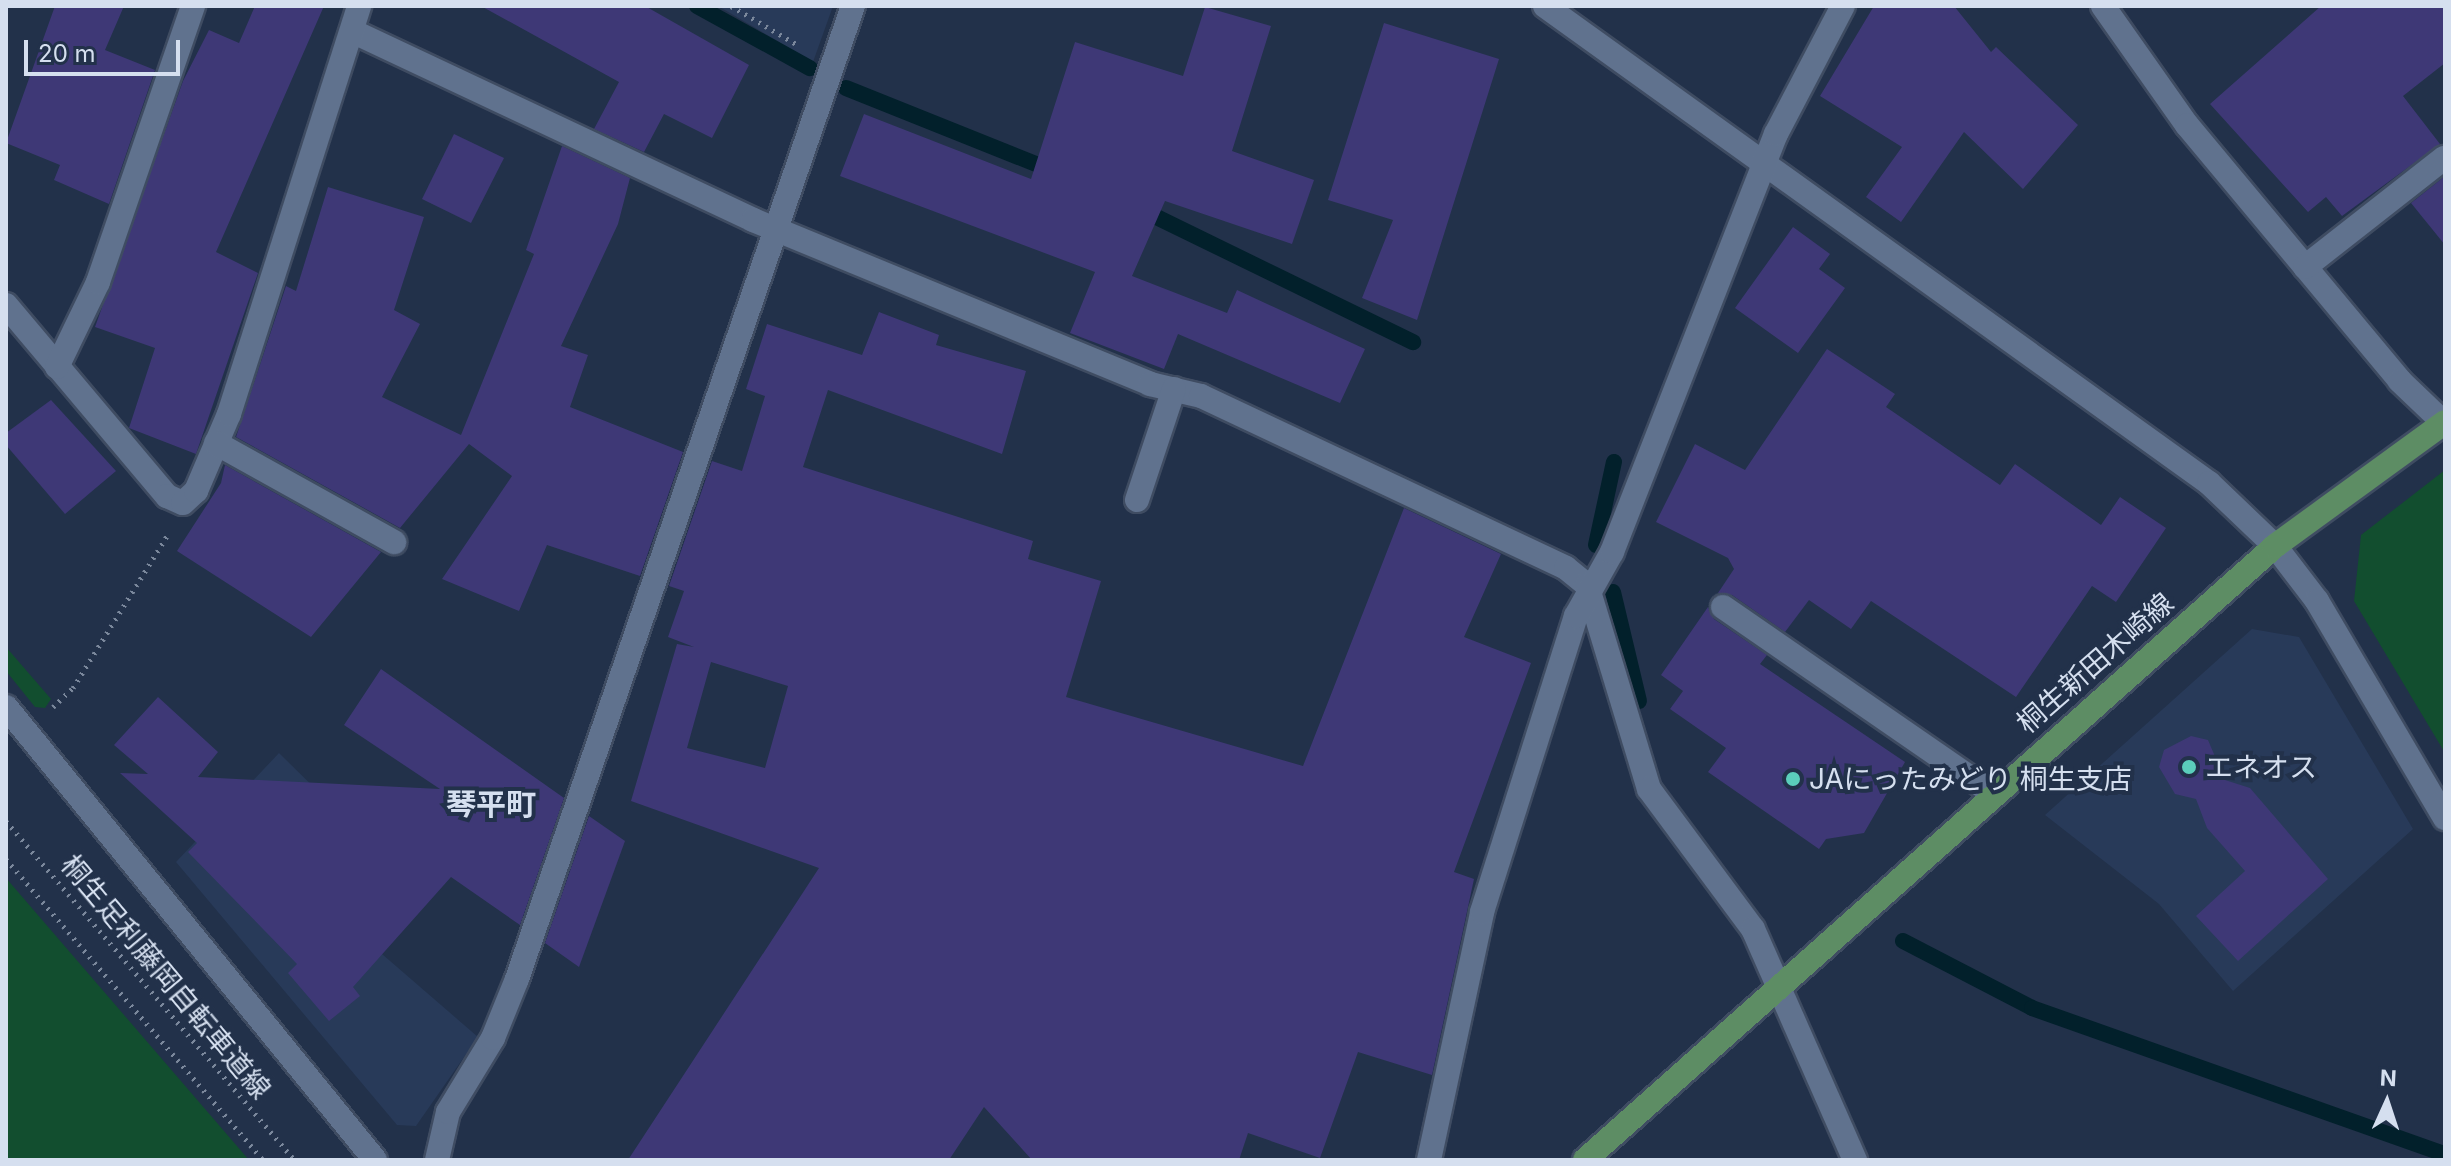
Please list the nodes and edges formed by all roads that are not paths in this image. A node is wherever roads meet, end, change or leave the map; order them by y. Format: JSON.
{"nodes":[{"id":1,"x":193,"y":6,"type":"edge"},
{"id":2,"x":359,"y":6,"type":"edge"},
{"id":3,"x":853,"y":6,"type":"edge"},
{"id":4,"x":1545,"y":6,"type":"edge"},
{"id":5,"x":1843,"y":6,"type":"edge"},
{"id":6,"x":2103,"y":6,"type":"edge"},
{"id":7,"x":354,"y":32,"type":"junction"},
{"id":8,"x":2444,"y":158,"type":"edge"},
{"id":9,"x":1765,"y":163,"type":"junction"},
{"id":10,"x":772,"y":227,"type":"junction"},
{"id":11,"x":2305,"y":267,"type":"junction"},
{"id":12,"x":6,"y":305,"type":"edge"},
{"id":13,"x":57,"y":367,"type":"junction"},
{"id":14,"x":1174,"y":389,"type":"junction"},
{"id":15,"x":2445,"y":423,"type":"edge"},
{"id":16,"x":216,"y":443,"type":"junction"},
{"id":17,"x":1137,"y":500,"type":"dead end"},
{"id":18,"x":394,"y":542,"type":"dead end"},
{"id":19,"x":2275,"y":546,"type":"junction"},
{"id":20,"x":1587,"y":585,"type":"junction"},
{"id":21,"x":1723,"y":607,"type":"dead end"},
{"id":22,"x":6,"y":707,"type":"edge"},
{"id":23,"x":1993,"y":793,"type":"junction"},
{"id":24,"x":2445,"y":818,"type":"edge"},
{"id":25,"x":1777,"y":985,"type":"junction"},
{"id":26,"x":1853,"y":1156,"type":"edge"},
{"id":27,"x":375,"y":1160,"type":"edge"},
{"id":28,"x":437,"y":1160,"type":"edge"},
{"id":29,"x":1429,"y":1160,"type":"edge"},
{"id":30,"x":1585,"y":1160,"type":"edge"}],
"edges":[{"from":1,"to":13,"type":"street"},
{"from":2,"to":7,"type":"street"},
{"from":3,"to":10,"type":"street"},
{"from":4,"to":9,"type":"street"},
{"from":5,"to":9,"type":"street"},
{"from":6,"to":11,"type":"street"},
{"from":7,"to":10,"type":"street"},
{"from":7,"to":16,"type":"street"},
{"from":8,"to":11,"type":"street"},
{"from":9,"to":19,"type":"street"},
{"from":9,"to":20,"type":"street"},
{"from":10,"to":14,"type":"street"},
{"from":10,"to":28,"type":"street"},
{"from":11,"to":15,"type":"street"},
{"from":12,"to":13,"type":"street"},
{"from":13,"to":16,"type":"street"},
{"from":14,"to":17,"type":"street"},
{"from":14,"to":20,"type":"street"},
{"from":15,"to":19,"type":"main road","name":"桐生新田木崎線"},
{"from":16,"to":18,"type":"street"},
{"from":19,"to":23,"type":"main road","name":"桐生新田木崎線"},
{"from":19,"to":24,"type":"street"},
{"from":20,"to":25,"type":"street"},
{"from":20,"to":29,"type":"street"},
{"from":21,"to":23,"type":"street"},
{"from":22,"to":27,"type":"street"},
{"from":23,"to":25,"type":"main road","name":"桐生新田木崎線"},
{"from":25,"to":26,"type":"street"},
{"from":25,"to":30,"type":"main road","name":"桐生新田木崎線"}]}
